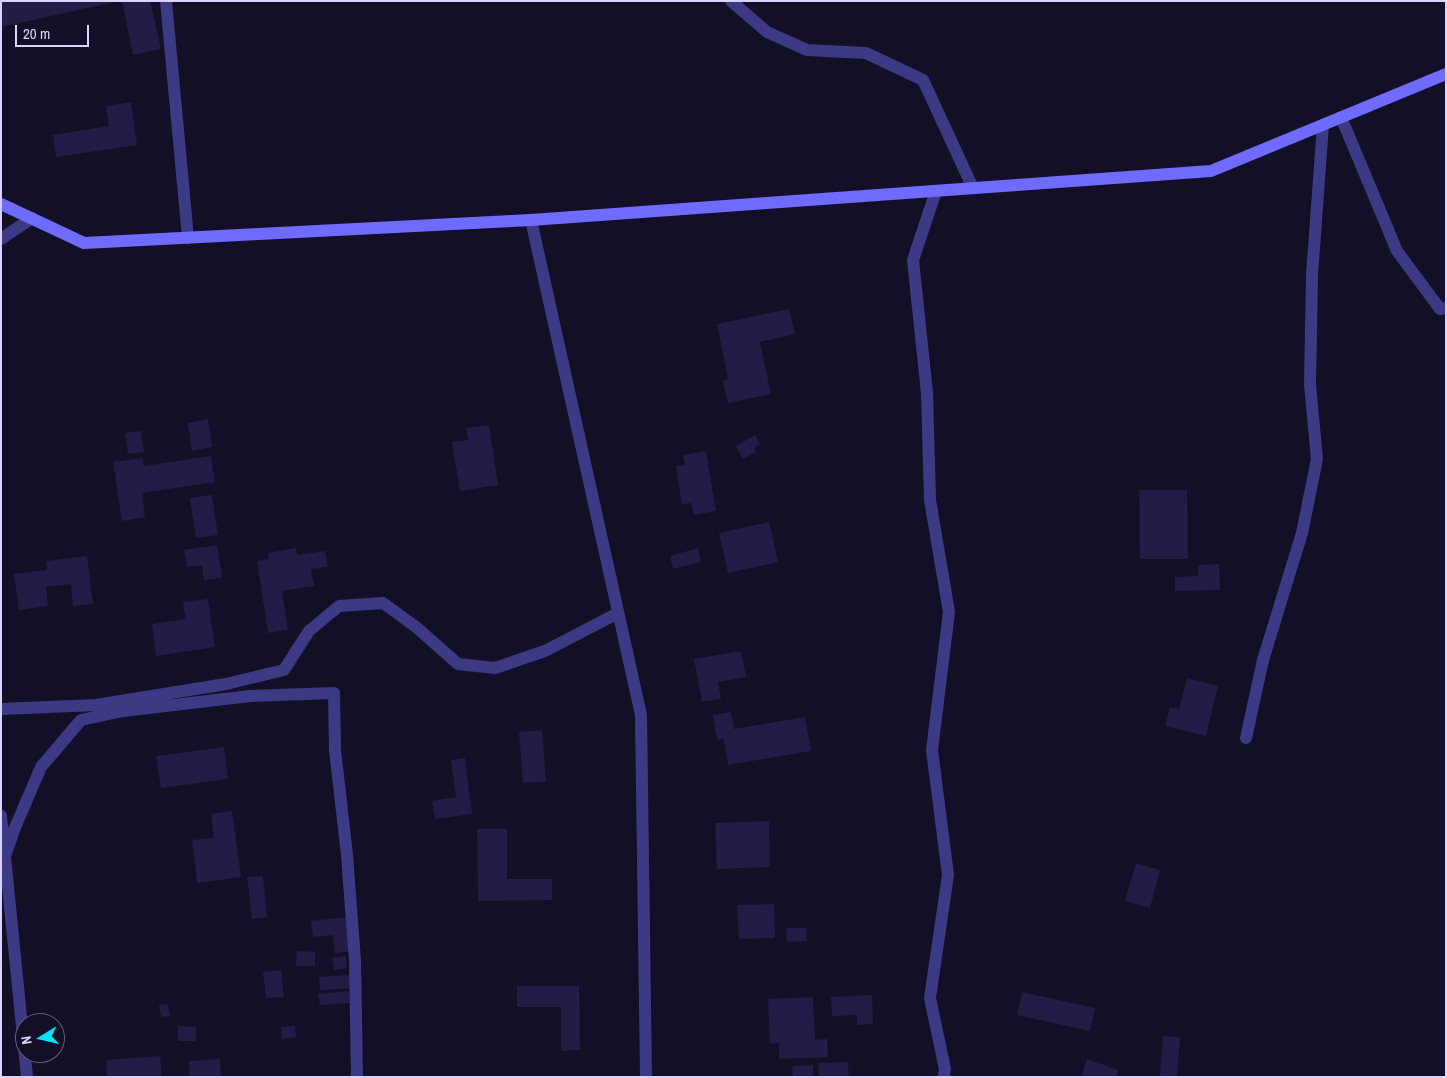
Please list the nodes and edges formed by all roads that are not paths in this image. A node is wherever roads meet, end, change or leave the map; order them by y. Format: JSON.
{"nodes":[{"id":1,"x":166,"y":1,"type":"edge"},
{"id":2,"x":731,"y":1,"type":"edge"},
{"id":3,"x":1446,"y":74,"type":"edge"},
{"id":4,"x":1341,"y":117,"type":"junction"},
{"id":5,"x":1323,"y":125,"type":"junction"},
{"id":6,"x":973,"y":188,"type":"junction"},
{"id":7,"x":936,"y":191,"type":"junction"},
{"id":8,"x":1,"y":204,"type":"edge"},
{"id":9,"x":32,"y":218,"type":"junction"},
{"id":10,"x":531,"y":220,"type":"junction"},
{"id":11,"x":188,"y":238,"type":"junction"},
{"id":12,"x":1,"y":239,"type":"edge"},
{"id":13,"x":1446,"y":308,"type":"edge"},
{"id":14,"x":618,"y":613,"type":"junction"},
{"id":15,"x":1,"y":708,"type":"edge"},
{"id":16,"x":1246,"y":738,"type":"dead end"},
{"id":17,"x":1,"y":816,"type":"edge"},
{"id":18,"x":3,"y":857,"type":"edge"},
{"id":19,"x":27,"y":1077,"type":"edge"},
{"id":20,"x":357,"y":1077,"type":"edge"},
{"id":21,"x":646,"y":1077,"type":"edge"},
{"id":22,"x":944,"y":1077,"type":"edge"}],
"edges":[{"from":1,"to":11,"type":"street"},
{"from":2,"to":6,"type":"street"},
{"from":3,"to":4,"type":"street"},
{"from":4,"to":5,"type":"street"},
{"from":4,"to":13,"type":"street"},
{"from":5,"to":6,"type":"street"},
{"from":5,"to":16,"type":"street"},
{"from":6,"to":7,"type":"street"},
{"from":7,"to":10,"type":"street"},
{"from":7,"to":22,"type":"street"},
{"from":8,"to":9,"type":"street"},
{"from":9,"to":11,"type":"street"},
{"from":9,"to":12,"type":"street"},
{"from":10,"to":11,"type":"street"},
{"from":10,"to":14,"type":"street"},
{"from":14,"to":15,"type":"street"},
{"from":14,"to":21,"type":"street"},
{"from":17,"to":18,"type":"street"},
{"from":18,"to":19,"type":"street"},
{"from":18,"to":20,"type":"street"}]}
